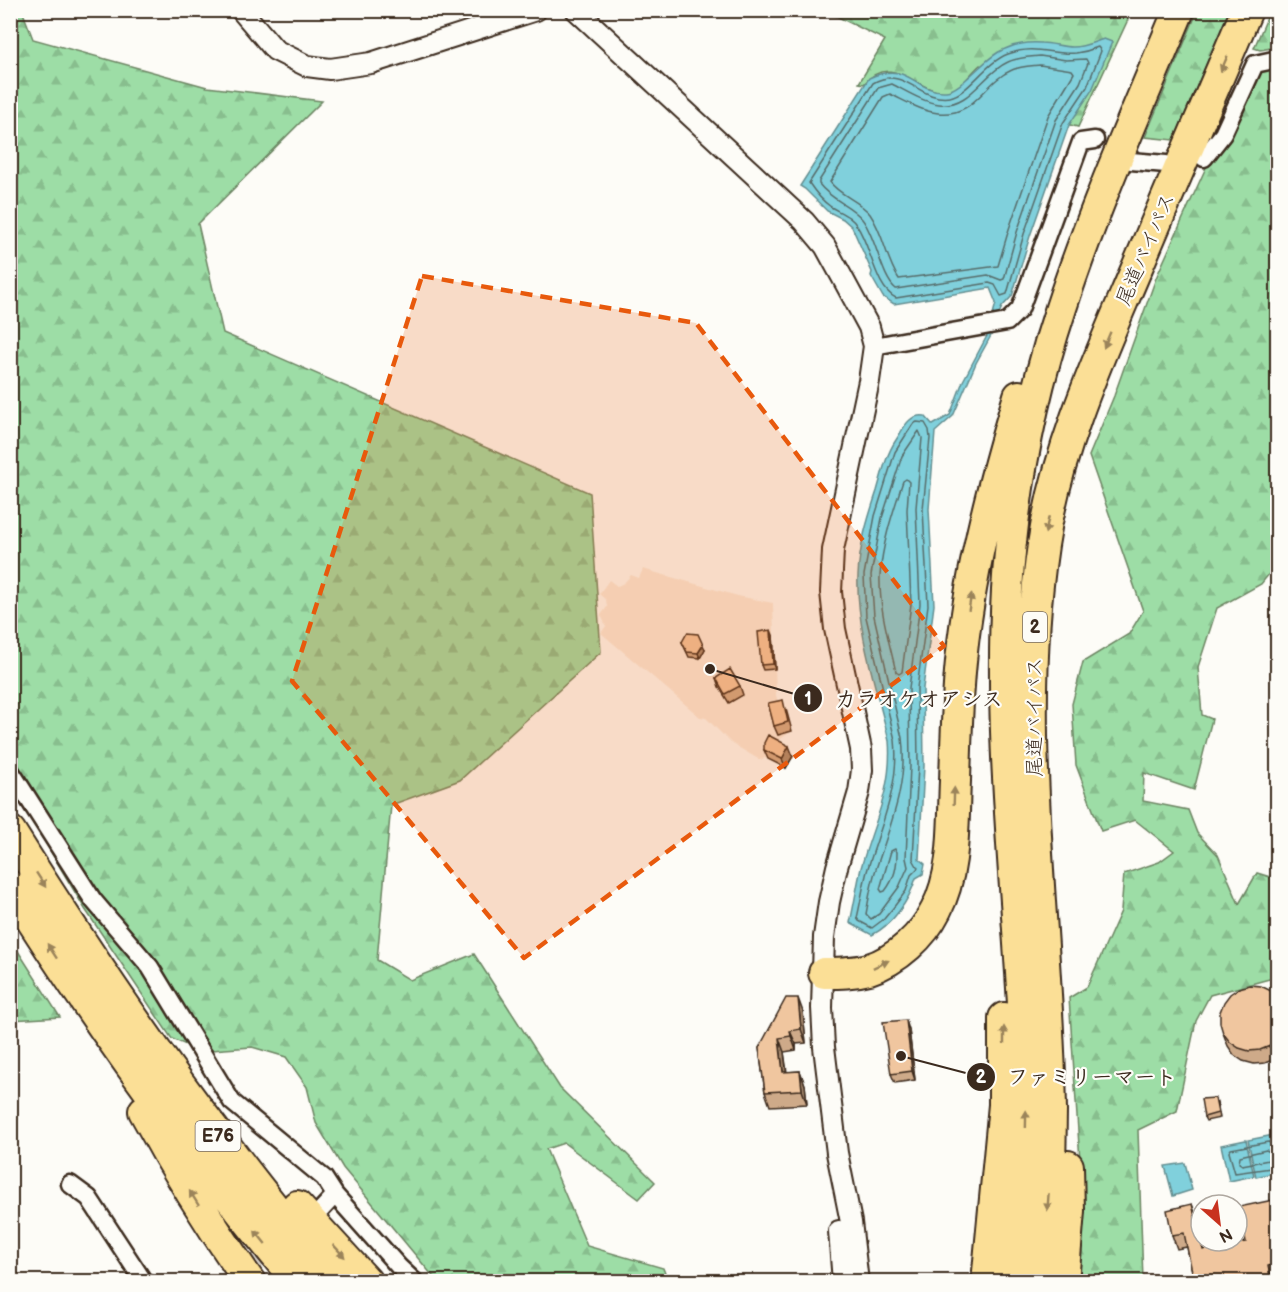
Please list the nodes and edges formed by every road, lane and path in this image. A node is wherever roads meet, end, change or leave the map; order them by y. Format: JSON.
{"nodes":[{"id":1,"x":241,"y":10,"type":"edge"},
{"id":2,"x":536,"y":10,"type":"edge"},
{"id":3,"x":576,"y":10,"type":"edge"},
{"id":4,"x":1179,"y":10,"type":"edge"},
{"id":5,"x":1247,"y":10,"type":"edge"},
{"id":6,"x":1278,"y":59,"type":"edge"},
{"id":7,"x":1095,"y":140,"type":"dead end"},
{"id":8,"x":1204,"y":158,"type":"dead end"},
{"id":9,"x":1131,"y":161,"type":"dead end"},
{"id":10,"x":1166,"y":164,"type":"dead end"},
{"id":11,"x":874,"y":346,"type":"junction"},
{"id":12,"x":1025,"y":450,"type":"junction"},
{"id":13,"x":10,"y":770,"type":"edge"},
{"id":14,"x":1035,"y":820,"type":"junction"},
{"id":15,"x":10,"y":831,"type":"edge"},
{"id":16,"x":10,"y":886,"type":"edge"},
{"id":17,"x":824,"y":972,"type":"junction"},
{"id":18,"x":109,"y":984,"type":"junction"},
{"id":19,"x":84,"y":1000,"type":"junction"},
{"id":20,"x":837,"y":1153,"type":"junction"},
{"id":21,"x":70,"y":1184,"type":"dead end"},
{"id":22,"x":335,"y":1195,"type":"junction"},
{"id":23,"x":321,"y":1210,"type":"dead end"},
{"id":24,"x":144,"y":1281,"type":"edge"},
{"id":25,"x":250,"y":1281,"type":"edge"},
{"id":26,"x":298,"y":1281,"type":"edge"},
{"id":27,"x":334,"y":1281,"type":"edge"},
{"id":28,"x":368,"y":1281,"type":"edge"},
{"id":29,"x":415,"y":1281,"type":"edge"},
{"id":30,"x":843,"y":1281,"type":"edge"},
{"id":31,"x":858,"y":1281,"type":"edge"},
{"id":32,"x":987,"y":1281,"type":"edge"},
{"id":33,"x":1014,"y":1281,"type":"edge"},
{"id":34,"x":1040,"y":1281,"type":"edge"},
{"id":35,"x":1064,"y":1281,"type":"edge"}],
"edges":[{"from":1,"to":2,"type":"street"},
{"from":3,"to":11,"type":"street"},
{"from":4,"to":12,"type":"highway","name":"尾道バイパス","number":"2"},
{"from":17,"to":4,"type":"highway","one_way":true},
{"from":5,"to":14,"type":"highway","name":"尾道バイパス","number":"2","one_way":true},
{"from":6,"to":8,"type":"street"},
{"from":7,"to":11,"type":"street"},
{"from":9,"to":10,"type":"street"},
{"from":11,"to":17,"type":"street"},
{"from":32,"to":12,"type":"highway","one_way":true},
{"from":33,"to":12,"type":"highway","name":"尾道バイパス","number":"2","one_way":true},
{"from":13,"to":22,"type":"street"},
{"from":14,"to":34,"type":"highway","name":"尾道バイパス","number":"2","one_way":true},
{"from":14,"to":35,"type":"highway"},
{"from":15,"to":18,"type":"highway","number":"E76","one_way":true},
{"from":19,"to":16,"type":"highway","number":"E76","one_way":true},
{"from":17,"to":20,"type":"street"},
{"from":18,"to":27,"type":"highway","number":"E76"},
{"from":18,"to":28,"type":"highway","one_way":true},
{"from":25,"to":19,"type":"highway","one_way":true},
{"from":26,"to":19,"type":"highway","number":"E76","one_way":true},
{"from":20,"to":30,"type":"street"},
{"from":20,"to":31,"type":"street"},
{"from":21,"to":24,"type":"street"},
{"from":22,"to":23,"type":"street"},
{"from":22,"to":29,"type":"street"}]}
